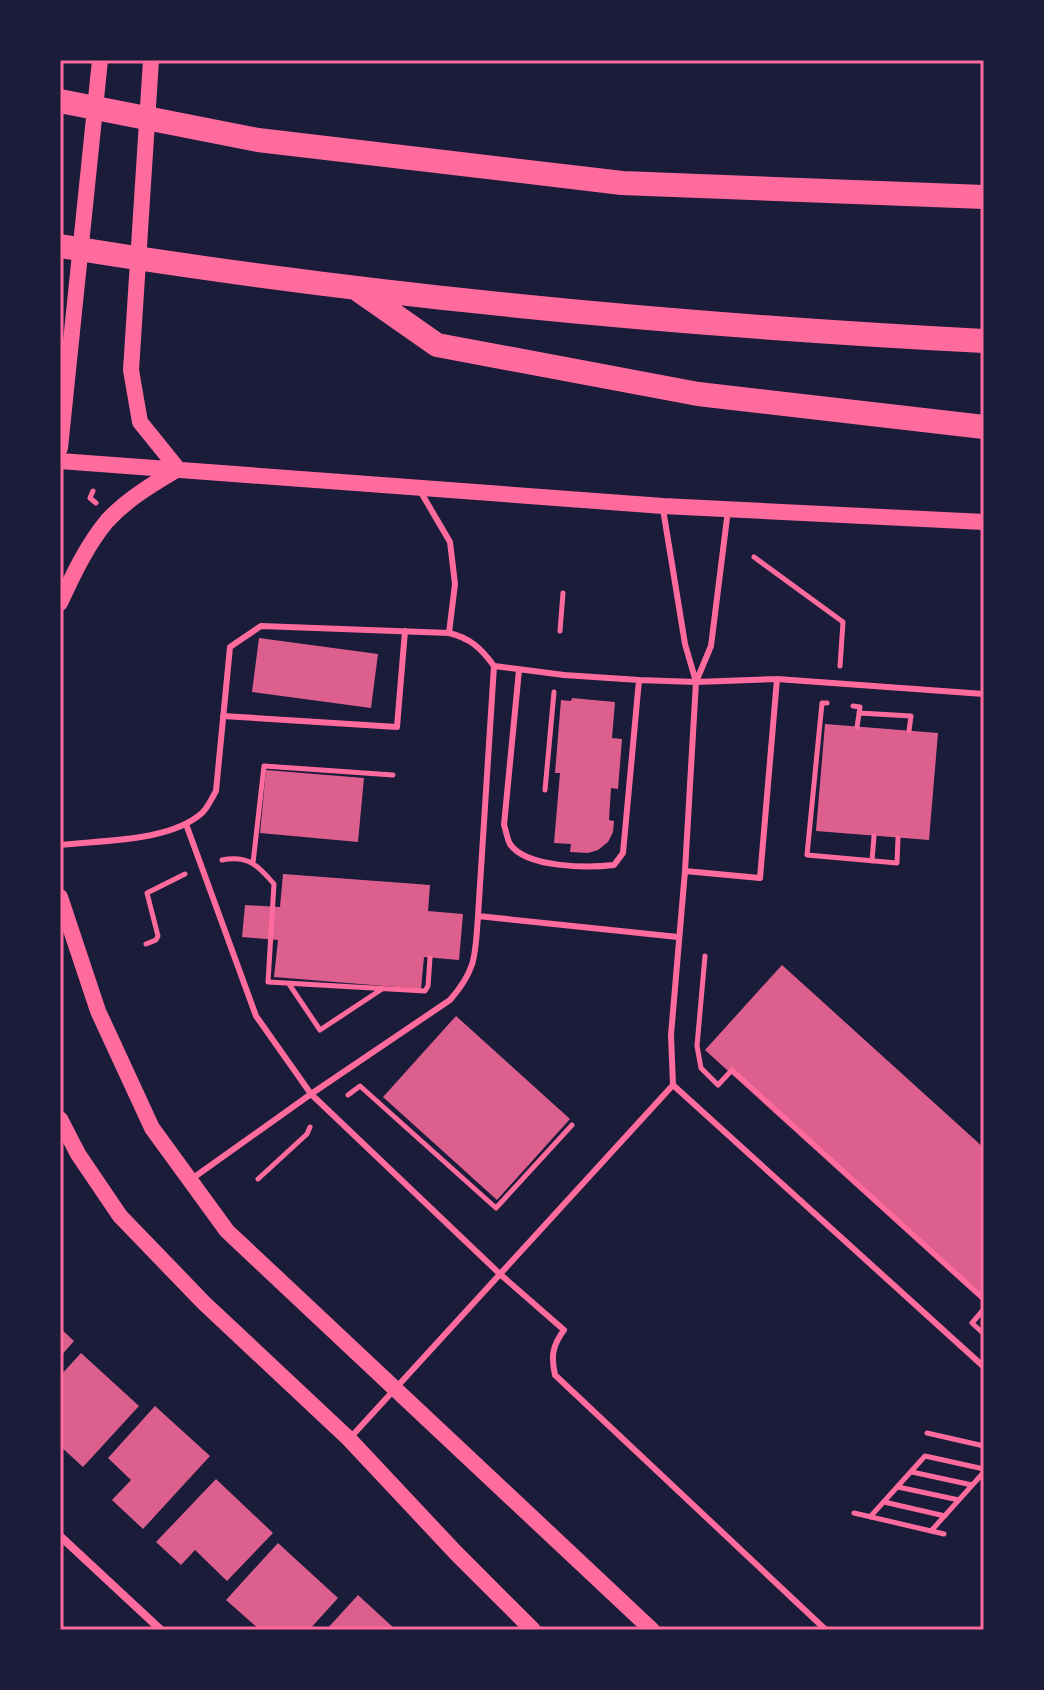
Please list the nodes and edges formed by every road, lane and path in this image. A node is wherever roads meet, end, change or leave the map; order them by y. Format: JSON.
{"nodes":[{"id":1,"x":100,"y":60,"type":"edge"},
{"id":2,"x":151,"y":60,"type":"edge"},
{"id":3,"x":60,"y":101,"type":"edge"},
{"id":4,"x":984,"y":197,"type":"edge"},
{"id":5,"x":60,"y":246,"type":"edge"},
{"id":6,"x":355,"y":288,"type":"junction"},
{"id":7,"x":984,"y":341,"type":"edge"},
{"id":8,"x":984,"y":427,"type":"edge"},
{"id":9,"x":60,"y":448,"type":"edge"},
{"id":10,"x":60,"y":461,"type":"edge"},
{"id":11,"x":178,"y":469,"type":"junction"},
{"id":12,"x":417,"y":486,"type":"junction"},
{"id":13,"x":93,"y":491,"type":"dead end"},
{"id":14,"x":96,"y":503,"type":"dead end"},
{"id":15,"x":663,"y":506,"type":"junction"},
{"id":16,"x":728,"y":510,"type":"junction"},
{"id":17,"x":984,"y":522,"type":"edge"},
{"id":18,"x":754,"y":557,"type":"dead end"},
{"id":19,"x":563,"y":593,"type":"dead end"},
{"id":20,"x":60,"y":603,"type":"edge"},
{"id":21,"x":405,"y":631,"type":"junction"},
{"id":22,"x":560,"y":631,"type":"dead end"},
{"id":23,"x":449,"y":633,"type":"junction"},
{"id":24,"x":494,"y":666,"type":"junction"},
{"id":25,"x":840,"y":666,"type":"dead end"},
{"id":26,"x":519,"y":670,"type":"junction"},
{"id":27,"x":777,"y":679,"type":"junction"},
{"id":28,"x":639,"y":680,"type":"junction"},
{"id":29,"x":696,"y":682,"type":"junction"},
{"id":30,"x":563,"y":692,"type":"dead end"},
{"id":31,"x":984,"y":694,"type":"edge"},
{"id":32,"x":837,"y":704,"type":"dead end"},
{"id":33,"x":848,"y":705,"type":"dead end"},
{"id":34,"x":859,"y":713,"type":"junction"},
{"id":35,"x":223,"y":716,"type":"junction"},
{"id":36,"x":857,"y":727,"type":"dead end"},
{"id":37,"x":909,"y":731,"type":"dead end"},
{"id":38,"x":393,"y":775,"type":"dead end"},
{"id":39,"x":545,"y":790,"type":"dead end"},
{"id":40,"x":186,"y":824,"type":"junction"},
{"id":41,"x":874,"y":836,"type":"dead end"},
{"id":42,"x":898,"y":838,"type":"dead end"},
{"id":43,"x":60,"y":845,"type":"edge"},
{"id":44,"x":222,"y":860,"type":"dead end"},
{"id":45,"x":872,"y":861,"type":"junction"},
{"id":46,"x":253,"y":863,"type":"junction"},
{"id":47,"x":685,"y":871,"type":"junction"},
{"id":48,"x":186,"y":874,"type":"dead end"},
{"id":49,"x":60,"y":897,"type":"edge"},
{"id":50,"x":478,"y":916,"type":"junction"},
{"id":51,"x":678,"y":937,"type":"junction"},
{"id":52,"x":146,"y":944,"type":"dead end"},
{"id":53,"x":705,"y":956,"type":"dead end"},
{"id":54,"x":430,"y":958,"type":"dead end"},
{"id":55,"x":288,"y":983,"type":"junction"},
{"id":56,"x":383,"y":989,"type":"junction"},
{"id":57,"x":673,"y":1085,"type":"junction"},
{"id":58,"x":311,"y":1094,"type":"junction"},
{"id":59,"x":348,"y":1095,"type":"dead end"},
{"id":60,"x":60,"y":1119,"type":"edge"},
{"id":61,"x":572,"y":1125,"type":"dead end"},
{"id":62,"x":310,"y":1127,"type":"dead end"},
{"id":63,"x":258,"y":1179,"type":"dead end"},
{"id":64,"x":190,"y":1180,"type":"junction"},
{"id":65,"x":501,"y":1275,"type":"junction"},
{"id":66,"x":984,"y":1299,"type":"edge"},
{"id":67,"x":984,"y":1309,"type":"edge"},
{"id":68,"x":984,"y":1334,"type":"edge"},
{"id":69,"x":984,"y":1367,"type":"edge"},
{"id":70,"x":397,"y":1390,"type":"junction"},
{"id":71,"x":927,"y":1433,"type":"dead end"},
{"id":72,"x":349,"y":1439,"type":"junction"},
{"id":73,"x":984,"y":1446,"type":"edge"},
{"id":74,"x":984,"y":1471,"type":"edge"},
{"id":75,"x":911,"y":1472,"type":"junction"},
{"id":76,"x":972,"y":1485,"type":"junction"},
{"id":77,"x":897,"y":1487,"type":"junction"},
{"id":78,"x":959,"y":1500,"type":"junction"},
{"id":79,"x":883,"y":1502,"type":"junction"},
{"id":80,"x":854,"y":1513,"type":"dead end"},
{"id":81,"x":945,"y":1516,"type":"junction"},
{"id":82,"x":870,"y":1517,"type":"junction"},
{"id":83,"x":931,"y":1531,"type":"junction"},
{"id":84,"x":944,"y":1534,"type":"dead end"},
{"id":85,"x":60,"y":1536,"type":"edge"},
{"id":86,"x":161,"y":1630,"type":"edge"},
{"id":87,"x":533,"y":1630,"type":"edge"},
{"id":88,"x":652,"y":1630,"type":"edge"},
{"id":89,"x":826,"y":1630,"type":"edge"}],
"edges":[{"from":1,"to":9,"type":"main road"},
{"from":2,"to":11,"type":"main road"},
{"from":3,"to":4,"type":"highway"},
{"from":5,"to":6,"type":"highway"},
{"from":6,"to":7,"type":"highway"},
{"from":6,"to":8,"type":"highway"},
{"from":10,"to":11,"type":"main road"},
{"from":11,"to":12,"type":"main road"},
{"from":11,"to":20,"type":"main road"},
{"from":12,"to":15,"type":"main road"},
{"from":12,"to":23,"type":"lane"},
{"from":13,"to":14,"type":"path"},
{"from":15,"to":16,"type":"main road"},
{"from":15,"to":29,"type":"lane"},
{"from":16,"to":17,"type":"main road"},
{"from":16,"to":29,"type":"lane"},
{"from":18,"to":25,"type":"path"},
{"from":19,"to":22,"type":"path"},
{"from":21,"to":23,"type":"lane"},
{"from":21,"to":35,"type":"lane"},
{"from":21,"to":35,"type":"lane"},
{"from":23,"to":24,"type":"lane"},
{"from":24,"to":26,"type":"lane"},
{"from":24,"to":50,"type":"lane"},
{"from":26,"to":28,"type":"lane"},
{"from":26,"to":28,"type":"lane"},
{"from":27,"to":29,"type":"lane"},
{"from":27,"to":31,"type":"lane"},
{"from":27,"to":47,"type":"lane"},
{"from":28,"to":29,"type":"lane"},
{"from":29,"to":47,"type":"lane"},
{"from":30,"to":39,"type":"path"},
{"from":32,"to":45,"type":"path"},
{"from":33,"to":34,"type":"path"},
{"from":34,"to":36,"type":"path"},
{"from":34,"to":37,"type":"path"},
{"from":35,"to":40,"type":"lane"},
{"from":38,"to":46,"type":"path"},
{"from":40,"to":43,"type":"lane"},
{"from":40,"to":58,"type":"lane"},
{"from":41,"to":45,"type":"path"},
{"from":42,"to":45,"type":"path"},
{"from":44,"to":46,"type":"path"},
{"from":46,"to":55,"type":"path"},
{"from":47,"to":51,"type":"lane"},
{"from":48,"to":52,"type":"path"},
{"from":49,"to":64,"type":"main road"},
{"from":50,"to":51,"type":"lane"},
{"from":50,"to":58,"type":"lane"},
{"from":51,"to":57,"type":"lane"},
{"from":53,"to":66,"type":"path"},
{"from":54,"to":56,"type":"path"},
{"from":55,"to":56,"type":"path"},
{"from":55,"to":56,"type":"path"},
{"from":57,"to":65,"type":"lane"},
{"from":57,"to":69,"type":"lane"},
{"from":58,"to":64,"type":"lane"},
{"from":58,"to":65,"type":"lane"},
{"from":59,"to":61,"type":"path"},
{"from":60,"to":72,"type":"main road"},
{"from":62,"to":63,"type":"path"},
{"from":64,"to":70,"type":"main road"},
{"from":65,"to":70,"type":"lane"},
{"from":65,"to":89,"type":"lane"},
{"from":67,"to":68,"type":"path"},
{"from":70,"to":72,"type":"lane"},
{"from":70,"to":88,"type":"main road"},
{"from":71,"to":73,"type":"path"},
{"from":72,"to":87,"type":"main road"},
{"from":74,"to":75,"type":"path"},
{"from":74,"to":76,"type":"path"},
{"from":75,"to":76,"type":"path"},
{"from":75,"to":77,"type":"path"},
{"from":76,"to":78,"type":"path"},
{"from":77,"to":78,"type":"path"},
{"from":77,"to":79,"type":"path"},
{"from":78,"to":81,"type":"path"},
{"from":79,"to":81,"type":"path"},
{"from":79,"to":82,"type":"path"},
{"from":80,"to":82,"type":"path"},
{"from":81,"to":83,"type":"path"},
{"from":82,"to":83,"type":"path"},
{"from":83,"to":84,"type":"path"},
{"from":85,"to":86,"type":"street"}]}
